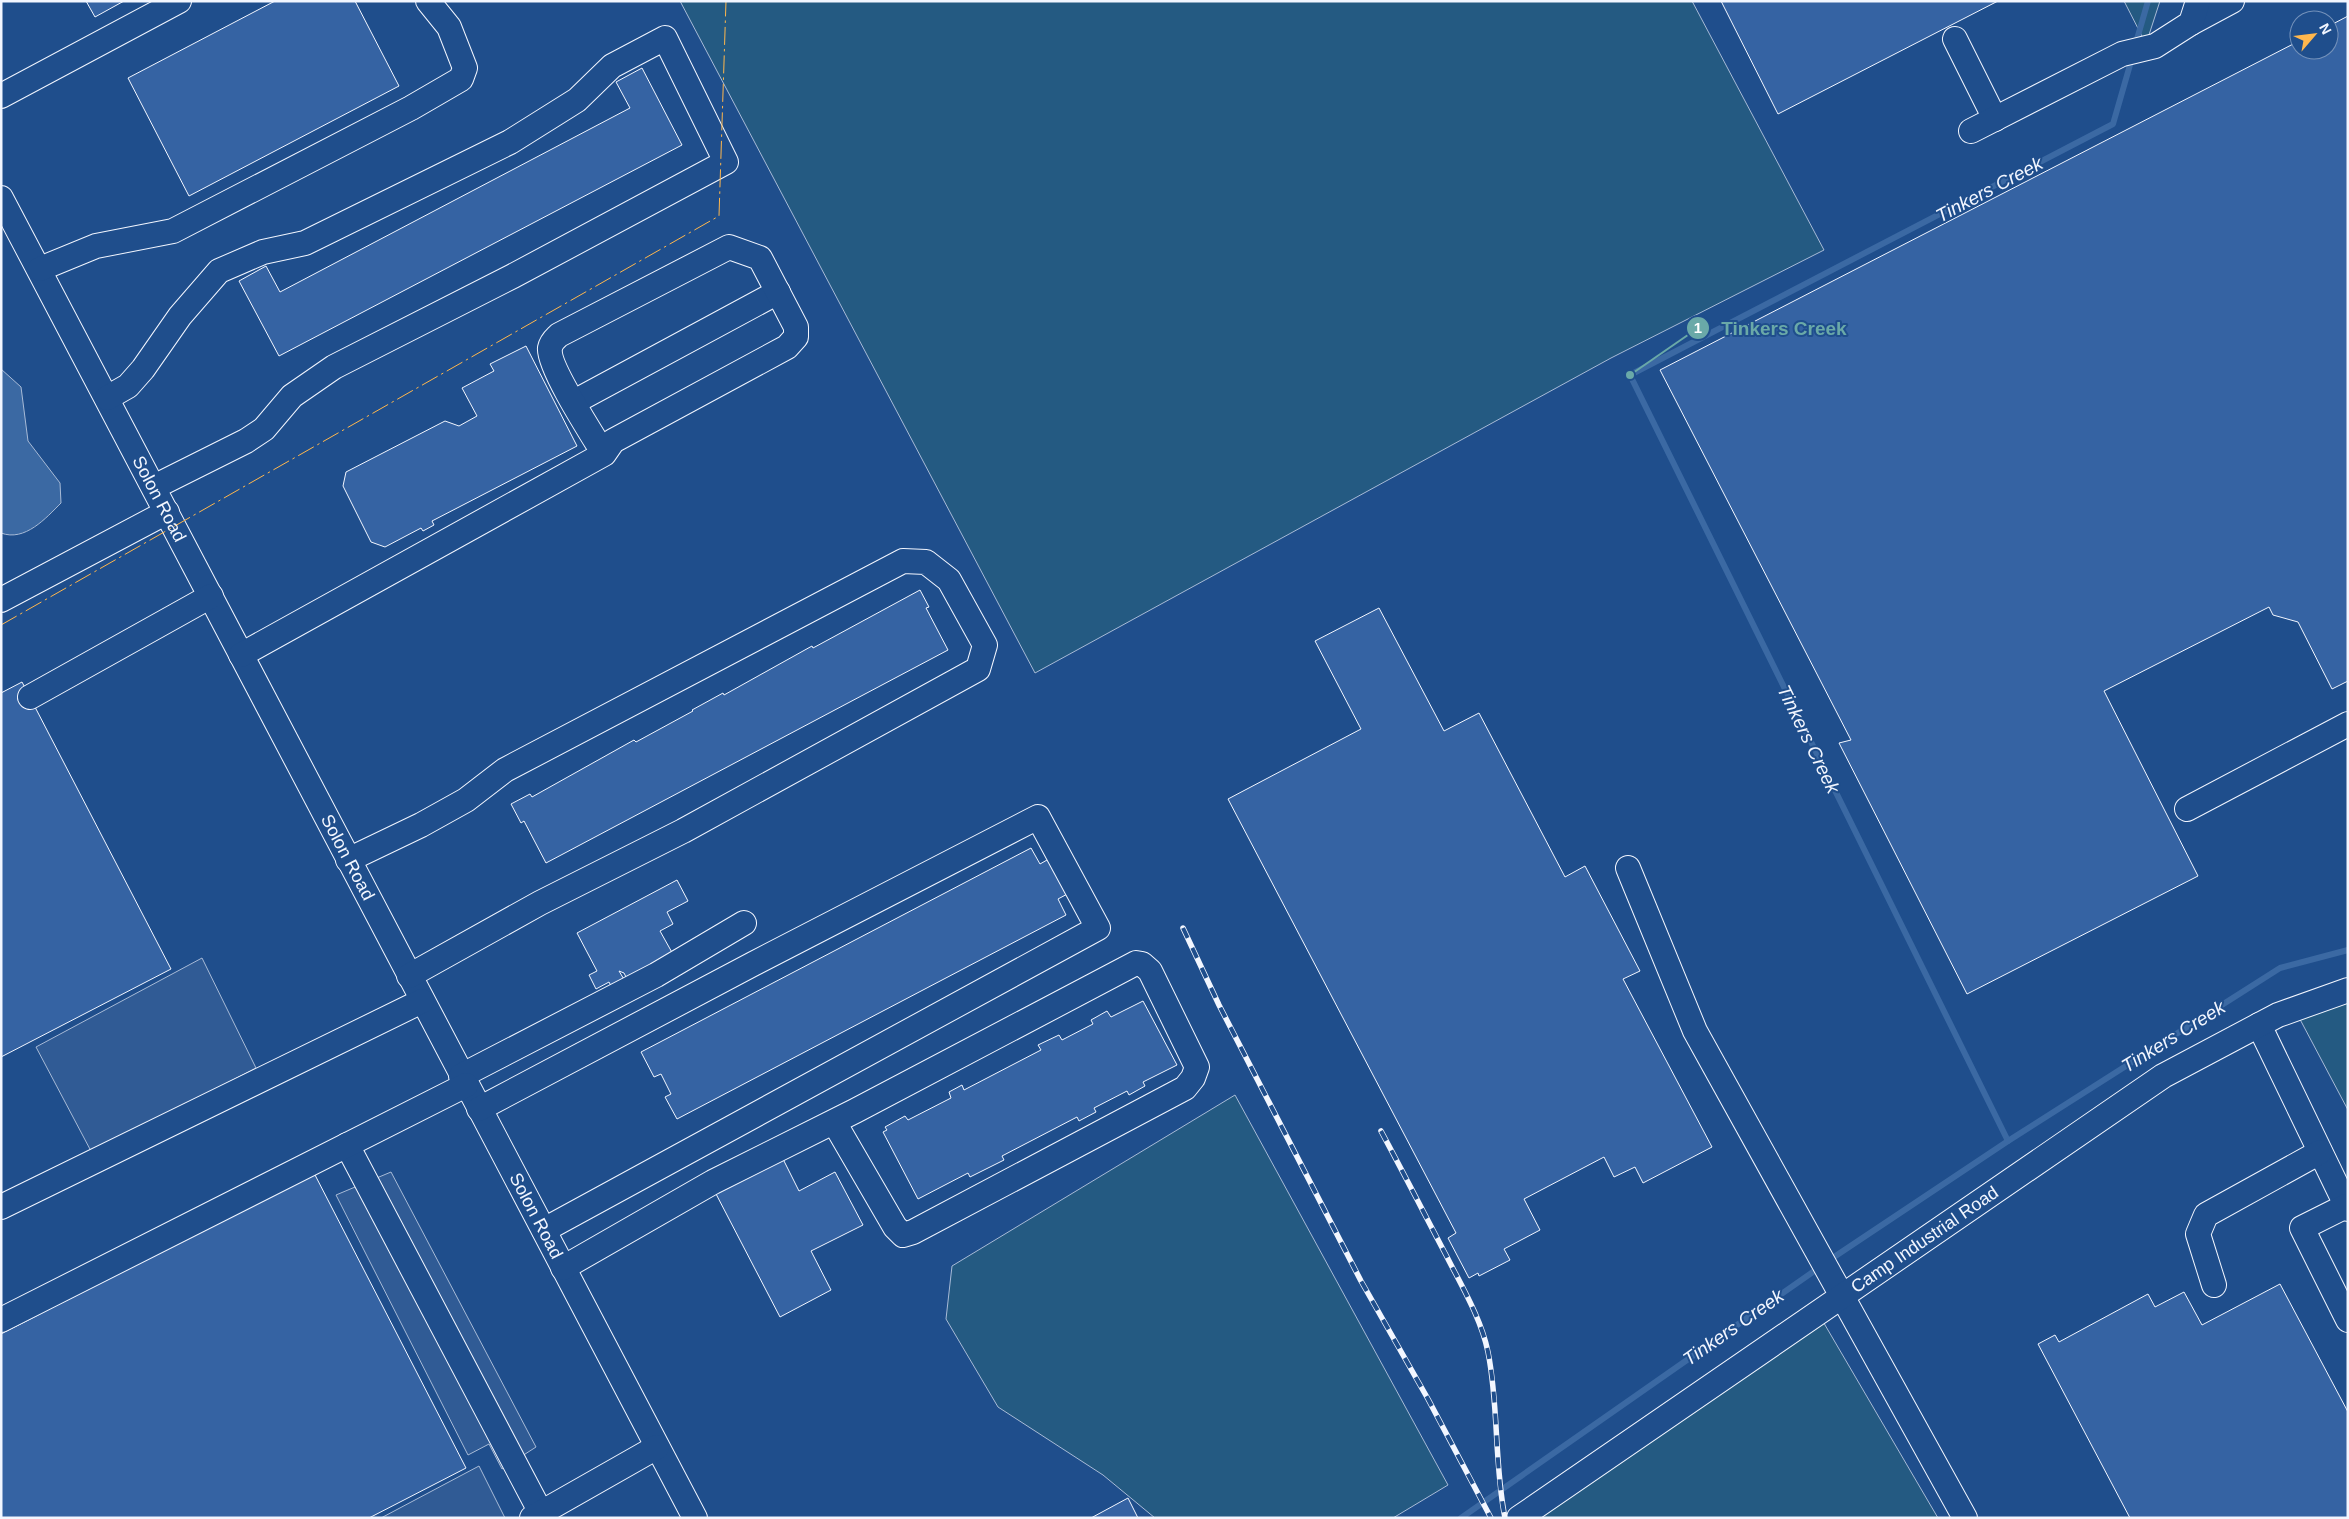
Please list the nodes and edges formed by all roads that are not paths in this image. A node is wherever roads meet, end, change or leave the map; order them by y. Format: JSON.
{"nodes":[{"id":1,"x":179,"y":1,"type":"edge"},
{"id":2,"x":428,"y":1,"type":"edge"},
{"id":3,"x":2232,"y":1,"type":"edge"},
{"id":4,"x":2194,"y":12,"type":"edge"},
{"id":5,"x":1955,"y":40,"type":"dead end"},
{"id":6,"x":1,"y":96,"type":"edge"},
{"id":7,"x":1995,"y":119,"type":"junction"},
{"id":8,"x":1971,"y":132,"type":"dead end"},
{"id":9,"x":4,"y":209,"type":"edge"},
{"id":10,"x":40,"y":269,"type":"junction"},
{"id":11,"x":778,"y":292,"type":"junction"},
{"id":12,"x":108,"y":398,"type":"junction"},
{"id":13,"x":574,"y":402,"type":"junction"},
{"id":14,"x":604,"y":454,"type":"junction"},
{"id":15,"x":154,"y":487,"type":"junction"},
{"id":16,"x":167,"y":512,"type":"junction"},
{"id":17,"x":211,"y":596,"type":"junction"},
{"id":18,"x":1,"y":600,"type":"edge"},
{"id":19,"x":241,"y":655,"type":"junction"},
{"id":20,"x":30,"y":697,"type":"dead end"},
{"id":21,"x":2348,"y":724,"type":"edge"},
{"id":22,"x":2187,"y":809,"type":"dead end"},
{"id":23,"x":348,"y":860,"type":"junction"},
{"id":24,"x":1628,"y":868,"type":"dead end"},
{"id":25,"x":744,"y":923,"type":"dead end"},
{"id":26,"x":409,"y":976,"type":"junction"},
{"id":27,"x":2348,"y":990,"type":"edge"},
{"id":28,"x":422,"y":1001,"type":"junction"},
{"id":29,"x":2258,"y":1025,"type":"junction"},
{"id":30,"x":464,"y":1081,"type":"junction"},
{"id":31,"x":479,"y":1109,"type":"junction"},
{"id":32,"x":834,"y":1122,"type":"junction"},
{"id":33,"x":348,"y":1145,"type":"junction"},
{"id":34,"x":2320,"y":1152,"type":"junction"},
{"id":35,"x":1,"y":1207,"type":"edge"},
{"id":36,"x":2347,"y":1207,"type":"edge"},
{"id":37,"x":544,"y":1230,"type":"junction"},
{"id":38,"x":563,"y":1268,"type":"junction"},
{"id":39,"x":2214,"y":1285,"type":"dead end"},
{"id":40,"x":1841,"y":1298,"type":"junction"},
{"id":41,"x":1,"y":1320,"type":"edge"},
{"id":42,"x":2348,"y":1320,"type":"edge"},
{"id":43,"x":658,"y":1447,"type":"junction"},
{"id":44,"x":537,"y":1515,"type":"edge"},
{"id":45,"x":694,"y":1518,"type":"edge"},
{"id":46,"x":1519,"y":1518,"type":"edge"},
{"id":47,"x":1965,"y":1518,"type":"edge"}],
"edges":[{"from":1,"to":6,"type":"street"},
{"from":2,"to":10,"type":"street"},
{"from":3,"to":4,"type":"street"},
{"from":4,"to":7,"type":"street"},
{"from":5,"to":7,"type":"street"},
{"from":7,"to":8,"type":"street"},
{"from":9,"to":10,"type":"street","name":"Solon Road"},
{"from":10,"to":12,"type":"street","name":"Solon Road"},
{"from":11,"to":13,"type":"street"},
{"from":11,"to":13,"type":"street"},
{"from":11,"to":14,"type":"street"},
{"from":12,"to":15,"type":"street","name":"Solon Road"},
{"from":12,"to":15,"type":"street"},
{"from":13,"to":14,"type":"street"},
{"from":14,"to":19,"type":"street"},
{"from":15,"to":16,"type":"street","name":"Solon Road"},
{"from":16,"to":17,"type":"street","name":"Solon Road"},
{"from":16,"to":18,"type":"street"},
{"from":17,"to":19,"type":"street","name":"Solon Road"},
{"from":17,"to":20,"type":"street"},
{"from":19,"to":23,"type":"street","name":"Solon Road"},
{"from":21,"to":22,"type":"street"},
{"from":23,"to":26,"type":"street","name":"Solon Road"},
{"from":23,"to":26,"type":"street"},
{"from":24,"to":40,"type":"street"},
{"from":25,"to":30,"type":"street"},
{"from":26,"to":28,"type":"street","name":"Solon Road"},
{"from":27,"to":29,"type":"street","name":"Camp Industrial Road"},
{"from":28,"to":30,"type":"street","name":"Solon Road"},
{"from":28,"to":35,"type":"street"},
{"from":29,"to":34,"type":"street"},
{"from":29,"to":40,"type":"street","name":"Camp Industrial Road"},
{"from":30,"to":31,"type":"street","name":"Solon Road"},
{"from":30,"to":33,"type":"street"},
{"from":31,"to":37,"type":"street","name":"Solon Road"},
{"from":31,"to":37,"type":"street"},
{"from":32,"to":32,"type":"street"},
{"from":32,"to":38,"type":"street"},
{"from":33,"to":41,"type":"street"},
{"from":33,"to":44,"type":"street"},
{"from":34,"to":36,"type":"street"},
{"from":34,"to":39,"type":"street"},
{"from":36,"to":42,"type":"street"},
{"from":37,"to":38,"type":"street","name":"Solon Road"},
{"from":38,"to":43,"type":"street","name":"Solon Road"},
{"from":40,"to":46,"type":"street","name":"Camp Industrial Road"},
{"from":40,"to":47,"type":"street"},
{"from":43,"to":44,"type":"street"},
{"from":43,"to":45,"type":"street","name":"Solon Road"}]}
